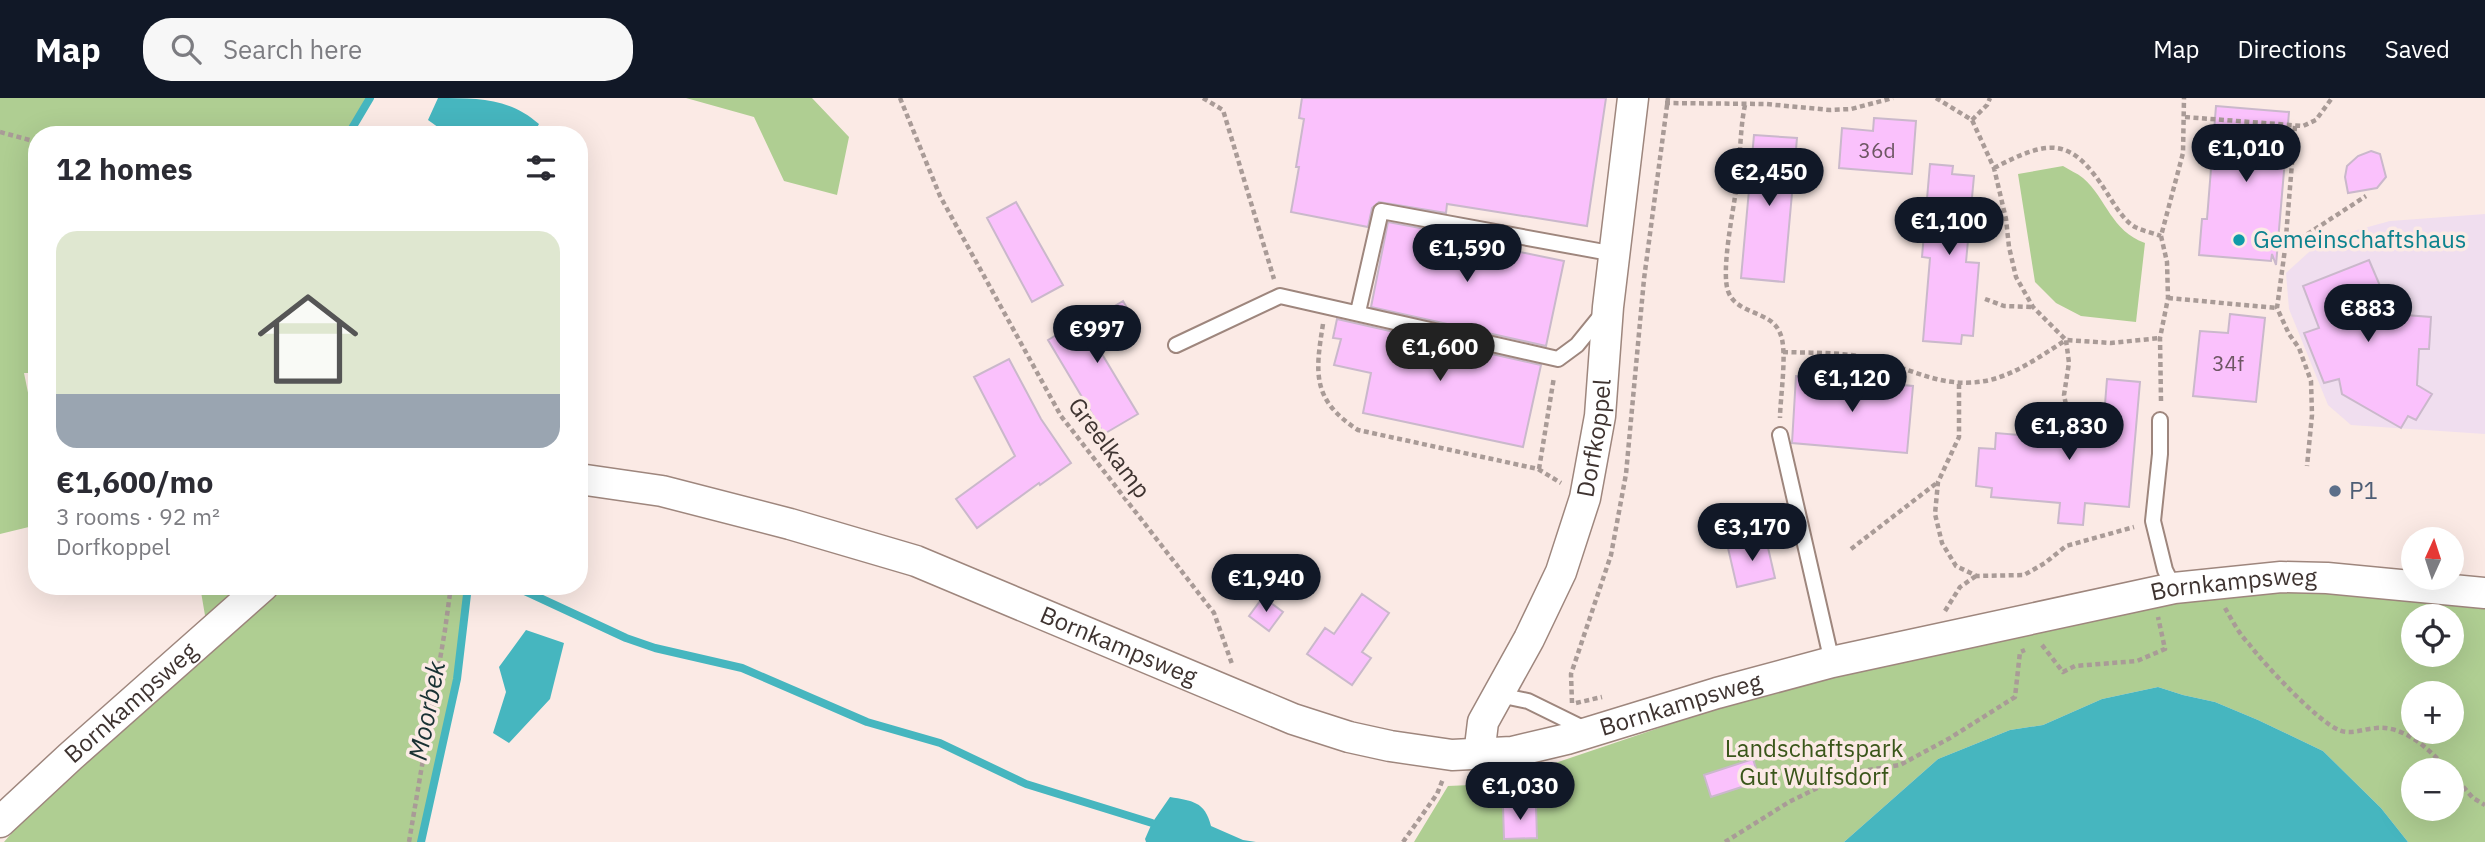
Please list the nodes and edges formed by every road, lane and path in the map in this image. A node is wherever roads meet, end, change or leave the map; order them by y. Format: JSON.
{"nodes":[{"id":1,"x":901,"y":98,"type":"edge"},
{"id":2,"x":1203,"y":98,"type":"edge"},
{"id":3,"x":1893,"y":98,"type":"edge"},
{"id":4,"x":1936,"y":98,"type":"edge"},
{"id":5,"x":1990,"y":98,"type":"edge"},
{"id":6,"x":2184,"y":98,"type":"edge"},
{"id":7,"x":2332,"y":98,"type":"edge"},
{"id":8,"x":1633,"y":100,"type":"edge"},
{"id":9,"x":1745,"y":106,"type":"junction"},
{"id":10,"x":2185,"y":117,"type":"junction"},
{"id":11,"x":1972,"y":120,"type":"junction"},
{"id":12,"x":2295,"y":127,"type":"junction"},
{"id":13,"x":0,"y":132,"type":"edge"},
{"id":14,"x":28,"y":140,"type":"edge"},
{"id":15,"x":1994,"y":168,"type":"junction"},
{"id":16,"x":2366,"y":196,"type":"dead end"},
{"id":17,"x":2161,"y":236,"type":"junction"},
{"id":18,"x":2285,"y":249,"type":"junction"},
{"id":19,"x":1615,"y":254,"type":"junction"},
{"id":20,"x":1280,"y":296,"type":"junction"},
{"id":21,"x":2168,"y":298,"type":"junction"},
{"id":22,"x":1985,"y":299,"type":"dead end"},
{"id":23,"x":1326,"y":306,"type":"junction"},
{"id":24,"x":1608,"y":307,"type":"junction"},
{"id":25,"x":2033,"y":307,"type":"junction"},
{"id":26,"x":2277,"y":308,"type":"junction"},
{"id":27,"x":1358,"y":312,"type":"junction"},
{"id":28,"x":2160,"y":338,"type":"junction"},
{"id":29,"x":2066,"y":340,"type":"junction"},
{"id":30,"x":1176,"y":345,"type":"dead end"},
{"id":31,"x":1783,"y":352,"type":"junction"},
{"id":32,"x":1558,"y":359,"type":"junction"},
{"id":33,"x":1959,"y":384,"type":"junction"},
{"id":34,"x":2160,"y":420,"type":"joint"},
{"id":35,"x":1780,"y":435,"type":"joint"},
{"id":36,"x":2073,"y":439,"type":"dead end"},
{"id":37,"x":2307,"y":466,"type":"dead end"},
{"id":38,"x":1538,"y":469,"type":"junction"},
{"id":39,"x":588,"y":480,"type":"edge"},
{"id":40,"x":1938,"y":482,"type":"junction"},
{"id":41,"x":1585,"y":498,"type":"junction"},
{"id":42,"x":2153,"y":521,"type":"junction"},
{"id":43,"x":1851,"y":550,"type":"dead end"},
{"id":44,"x":1977,"y":576,"type":"junction"},
{"id":45,"x":2174,"y":589,"type":"junction"},
{"id":46,"x":2485,"y":593,"type":"edge"},
{"id":47,"x":253,"y":595,"type":"edge"},
{"id":48,"x":450,"y":595,"type":"edge"},
{"id":49,"x":2220,"y":601,"type":"dead end"},
{"id":50,"x":2158,"y":614,"type":"dead end"},
{"id":51,"x":1940,"y":620,"type":"dead end"},
{"id":52,"x":1832,"y":662,"type":"junction"},
{"id":53,"x":1499,"y":695,"type":"junction"},
{"id":54,"x":1243,"y":698,"type":"junction"},
{"id":55,"x":1591,"y":732,"type":"junction"},
{"id":56,"x":1466,"y":755,"type":"junction"},
{"id":57,"x":2438,"y":758,"type":"edge"},
{"id":58,"x":2464,"y":788,"type":"edge"},
{"id":59,"x":2485,"y":805,"type":"edge"},
{"id":60,"x":0,"y":822,"type":"edge"},
{"id":61,"x":409,"y":842,"type":"edge"},
{"id":62,"x":1403,"y":842,"type":"edge"},
{"id":63,"x":1726,"y":842,"type":"edge"}],
"edges":[{"from":1,"to":54,"type":"path","name":"Greelkamp"},
{"from":2,"to":20,"type":"path"},
{"from":3,"to":9,"type":"path"},
{"from":4,"to":11,"type":"path"},
{"from":5,"to":11,"type":"path"},
{"from":6,"to":10,"type":"path"},
{"from":7,"to":12,"type":"path"},
{"from":8,"to":9,"type":"path"},
{"from":8,"to":19,"type":"street","name":"Dorfkoppel"},
{"from":9,"to":31,"type":"path"},
{"from":10,"to":12,"type":"path"},
{"from":10,"to":17,"type":"path"},
{"from":11,"to":15,"type":"path"},
{"from":12,"to":18,"type":"path"},
{"from":13,"to":14,"type":"path"},
{"from":15,"to":17,"type":"path"},
{"from":15,"to":25,"type":"path"},
{"from":16,"to":18,"type":"path"},
{"from":17,"to":21,"type":"path"},
{"from":18,"to":26,"type":"path"},
{"from":19,"to":24,"type":"street","name":"Dorfkoppel"},
{"from":19,"to":27,"type":"lane"},
{"from":20,"to":23,"type":"lane"},
{"from":20,"to":30,"type":"lane"},
{"from":21,"to":26,"type":"path"},
{"from":21,"to":28,"type":"path"},
{"from":22,"to":25,"type":"path"},
{"from":23,"to":27,"type":"lane"},
{"from":23,"to":38,"type":"path"},
{"from":24,"to":32,"type":"lane"},
{"from":24,"to":41,"type":"street","name":"Dorfkoppel"},
{"from":25,"to":29,"type":"path"},
{"from":26,"to":37,"type":"path"},
{"from":27,"to":32,"type":"lane"},
{"from":28,"to":29,"type":"path"},
{"from":28,"to":34,"type":"path"},
{"from":29,"to":33,"type":"path"},
{"from":29,"to":36,"type":"path"},
{"from":31,"to":33,"type":"path"},
{"from":31,"to":35,"type":"path"},
{"from":32,"to":38,"type":"path"},
{"from":33,"to":40,"type":"path"},
{"from":34,"to":42,"type":"lane"},
{"from":35,"to":52,"type":"lane"},
{"from":38,"to":41,"type":"path"},
{"from":39,"to":54,"type":"street","name":"Bornkampsweg"},
{"from":40,"to":43,"type":"path"},
{"from":40,"to":44,"type":"path"},
{"from":41,"to":53,"type":"street","name":"Dorfkoppel"},
{"from":42,"to":44,"type":"path"},
{"from":42,"to":45,"type":"lane"},
{"from":44,"to":51,"type":"path"},
{"from":45,"to":46,"type":"street","name":"Bornkampsweg"},
{"from":45,"to":52,"type":"street","name":"Bornkampsweg"},
{"from":47,"to":60,"type":"street","name":"Bornkampsweg"},
{"from":48,"to":61,"type":"path"},
{"from":49,"to":57,"type":"path"},
{"from":50,"to":63,"type":"path"},
{"from":52,"to":55,"type":"street","name":"Bornkampsweg"},
{"from":53,"to":55,"type":"lane"},
{"from":53,"to":56,"type":"street","name":"Dorfkoppel"},
{"from":54,"to":56,"type":"street","name":"Bornkampsweg"},
{"from":55,"to":56,"type":"street","name":"Bornkampsweg"},
{"from":56,"to":62,"type":"path"},
{"from":58,"to":59,"type":"path"}]}
